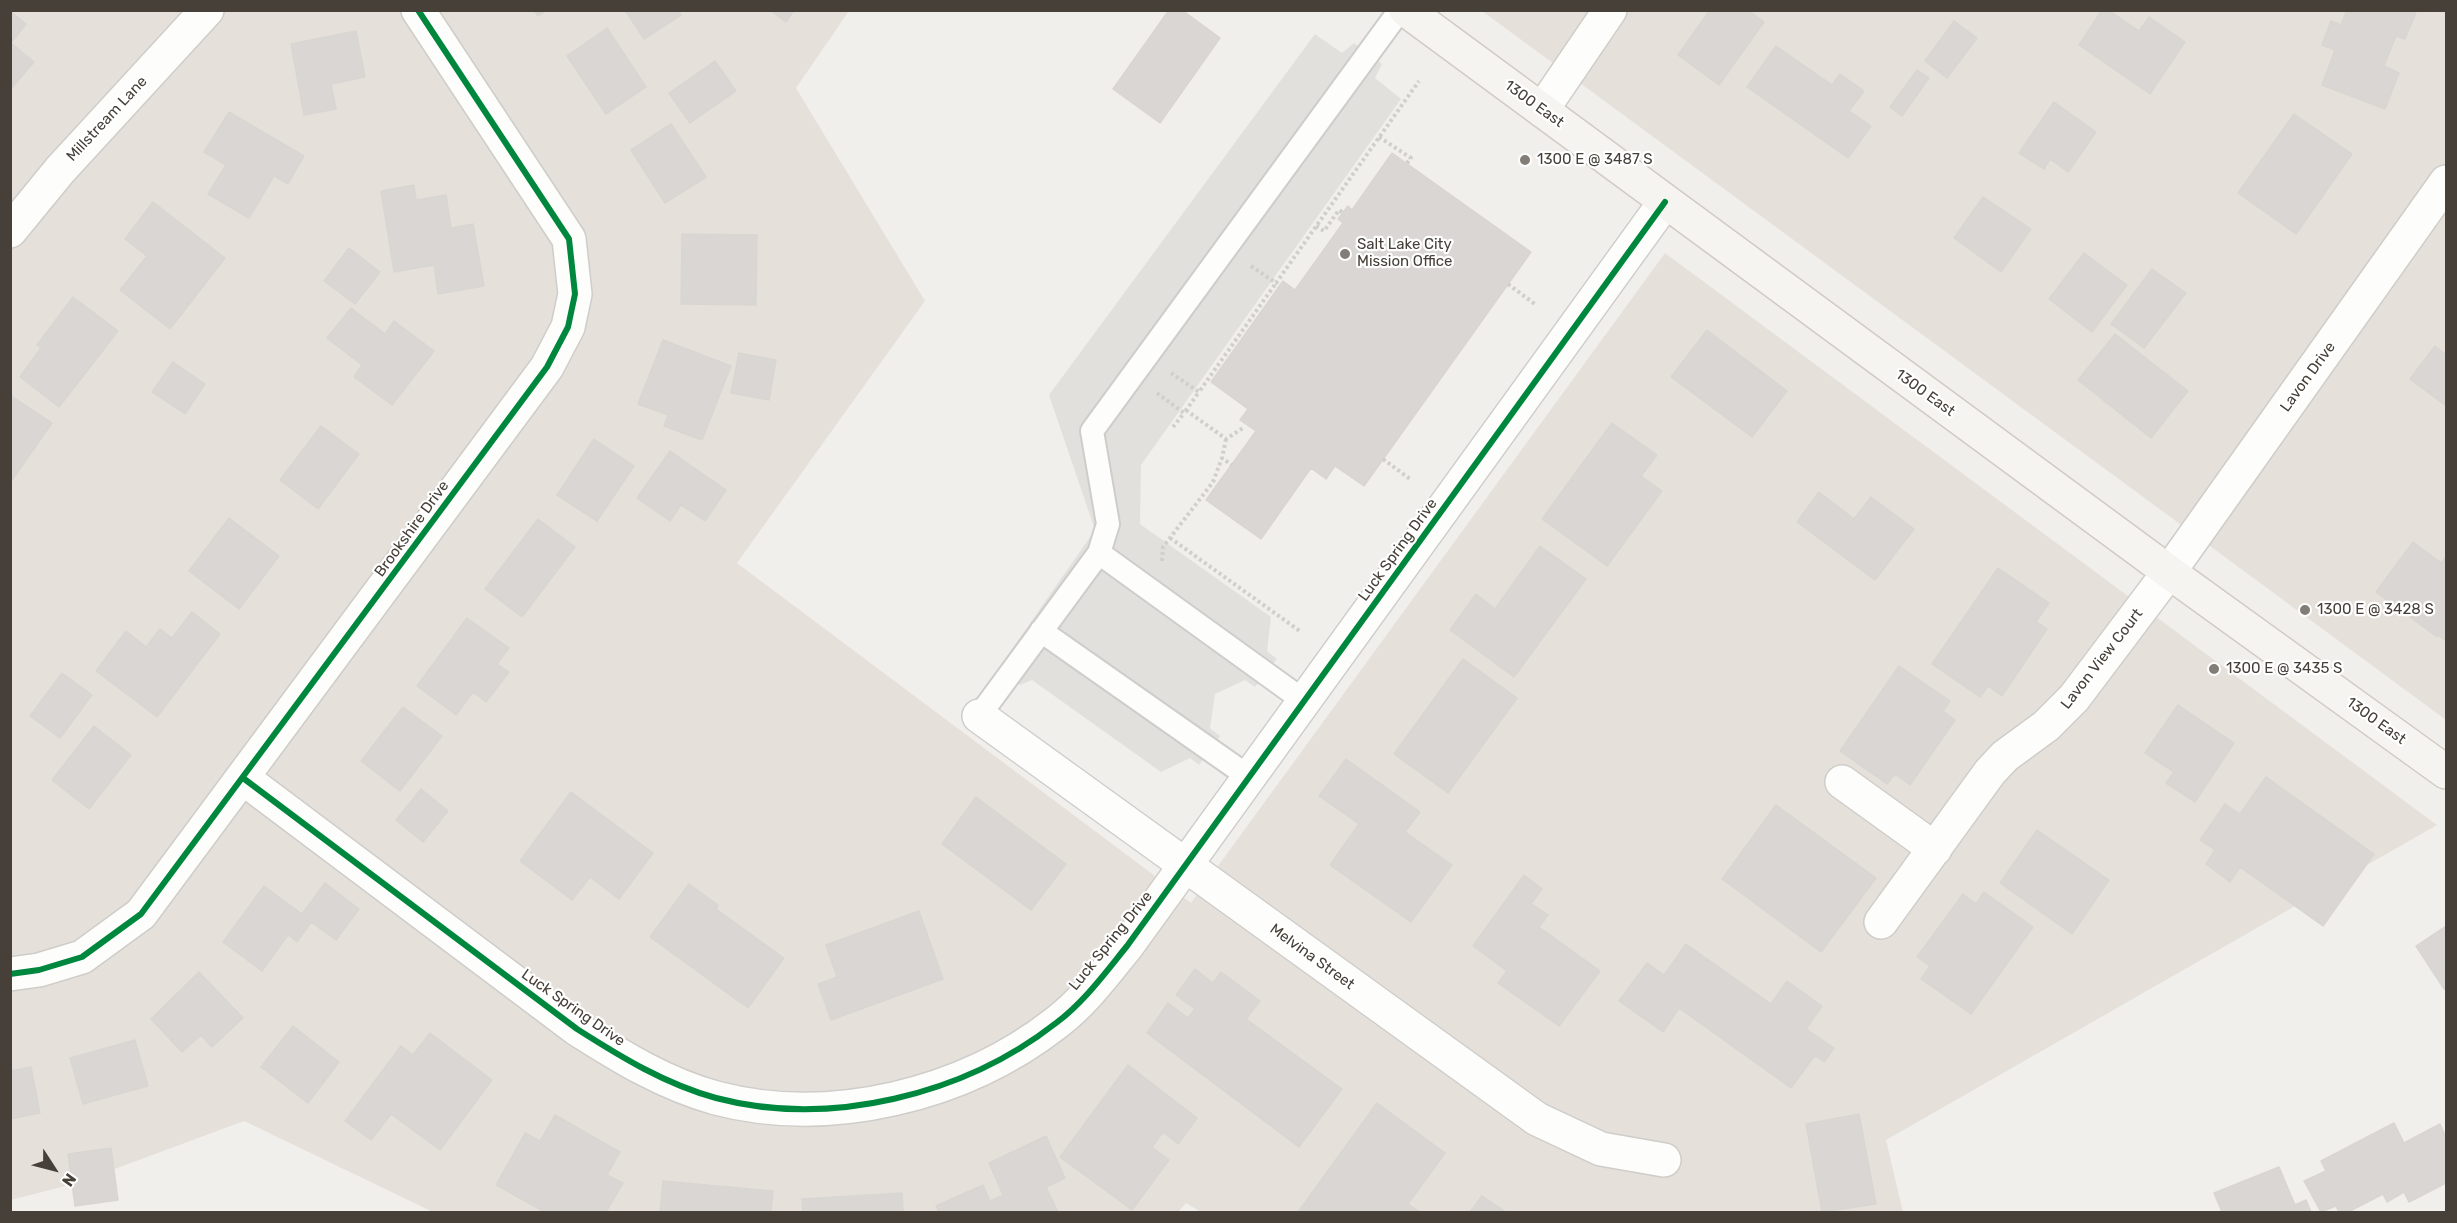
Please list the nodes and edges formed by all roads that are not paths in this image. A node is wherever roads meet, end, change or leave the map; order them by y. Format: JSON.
{"nodes":[{"id":1,"x":207,"y":10,"type":"edge"},
{"id":2,"x":418,"y":10,"type":"edge"},
{"id":3,"x":1400,"y":10,"type":"edge"},
{"id":4,"x":1406,"y":10,"type":"edge"},
{"id":5,"x":1610,"y":10,"type":"edge"},
{"id":6,"x":1542,"y":111,"type":"junction"},
{"id":7,"x":2446,"y":182,"type":"edge"},
{"id":8,"x":1665,"y":202,"type":"junction"},
{"id":9,"x":10,"y":231,"type":"edge"},
{"id":10,"x":1099,"y":553,"type":"junction"},
{"id":11,"x":2169,"y":572,"type":"junction"},
{"id":12,"x":1041,"y":631,"type":"junction"},
{"id":13,"x":1305,"y":700,"type":"junction"},
{"id":14,"x":979,"y":716,"type":"joint"},
{"id":15,"x":2446,"y":772,"type":"edge"},
{"id":16,"x":1249,"y":777,"type":"junction"},
{"id":17,"x":243,"y":778,"type":"junction"},
{"id":18,"x":1842,"y":782,"type":"dead end"},
{"id":19,"x":1935,"y":849,"type":"junction"},
{"id":20,"x":1185,"y":866,"type":"junction"},
{"id":21,"x":1881,"y":922,"type":"dead end"},
{"id":22,"x":10,"y":974,"type":"edge"},
{"id":23,"x":1664,"y":1160,"type":"dead end"}],
"edges":[{"from":1,"to":9,"type":"street","name":"Millstream Lane"},
{"from":2,"to":17,"type":"street","name":"Brookshire Drive"},
{"from":3,"to":10,"type":"lane"},
{"from":4,"to":6,"type":"main road","name":"1300 East"},
{"from":5,"to":6,"type":"street"},
{"from":6,"to":8,"type":"main road","name":"1300 East"},
{"from":7,"to":11,"type":"street","name":"Lavon Drive"},
{"from":8,"to":11,"type":"main road","name":"1300 East"},
{"from":8,"to":13,"type":"street","name":"Luck Spring Drive"},
{"from":10,"to":12,"type":"lane"},
{"from":10,"to":13,"type":"lane"},
{"from":11,"to":15,"type":"main road","name":"1300 East"},
{"from":11,"to":19,"type":"street","name":"Lavon View Court"},
{"from":12,"to":14,"type":"lane"},
{"from":12,"to":16,"type":"lane"},
{"from":13,"to":16,"type":"street","name":"Luck Spring Drive"},
{"from":14,"to":20,"type":"street","name":"Melvina Street"},
{"from":16,"to":20,"type":"street","name":"Luck Spring Drive"},
{"from":17,"to":20,"type":"street","name":"Luck Spring Drive"},
{"from":17,"to":22,"type":"street","name":"Brookshire Drive"},
{"from":18,"to":19,"type":"street"},
{"from":19,"to":21,"type":"street","name":"Lavon View Court"},
{"from":20,"to":23,"type":"street","name":"Melvina Street"}]}
